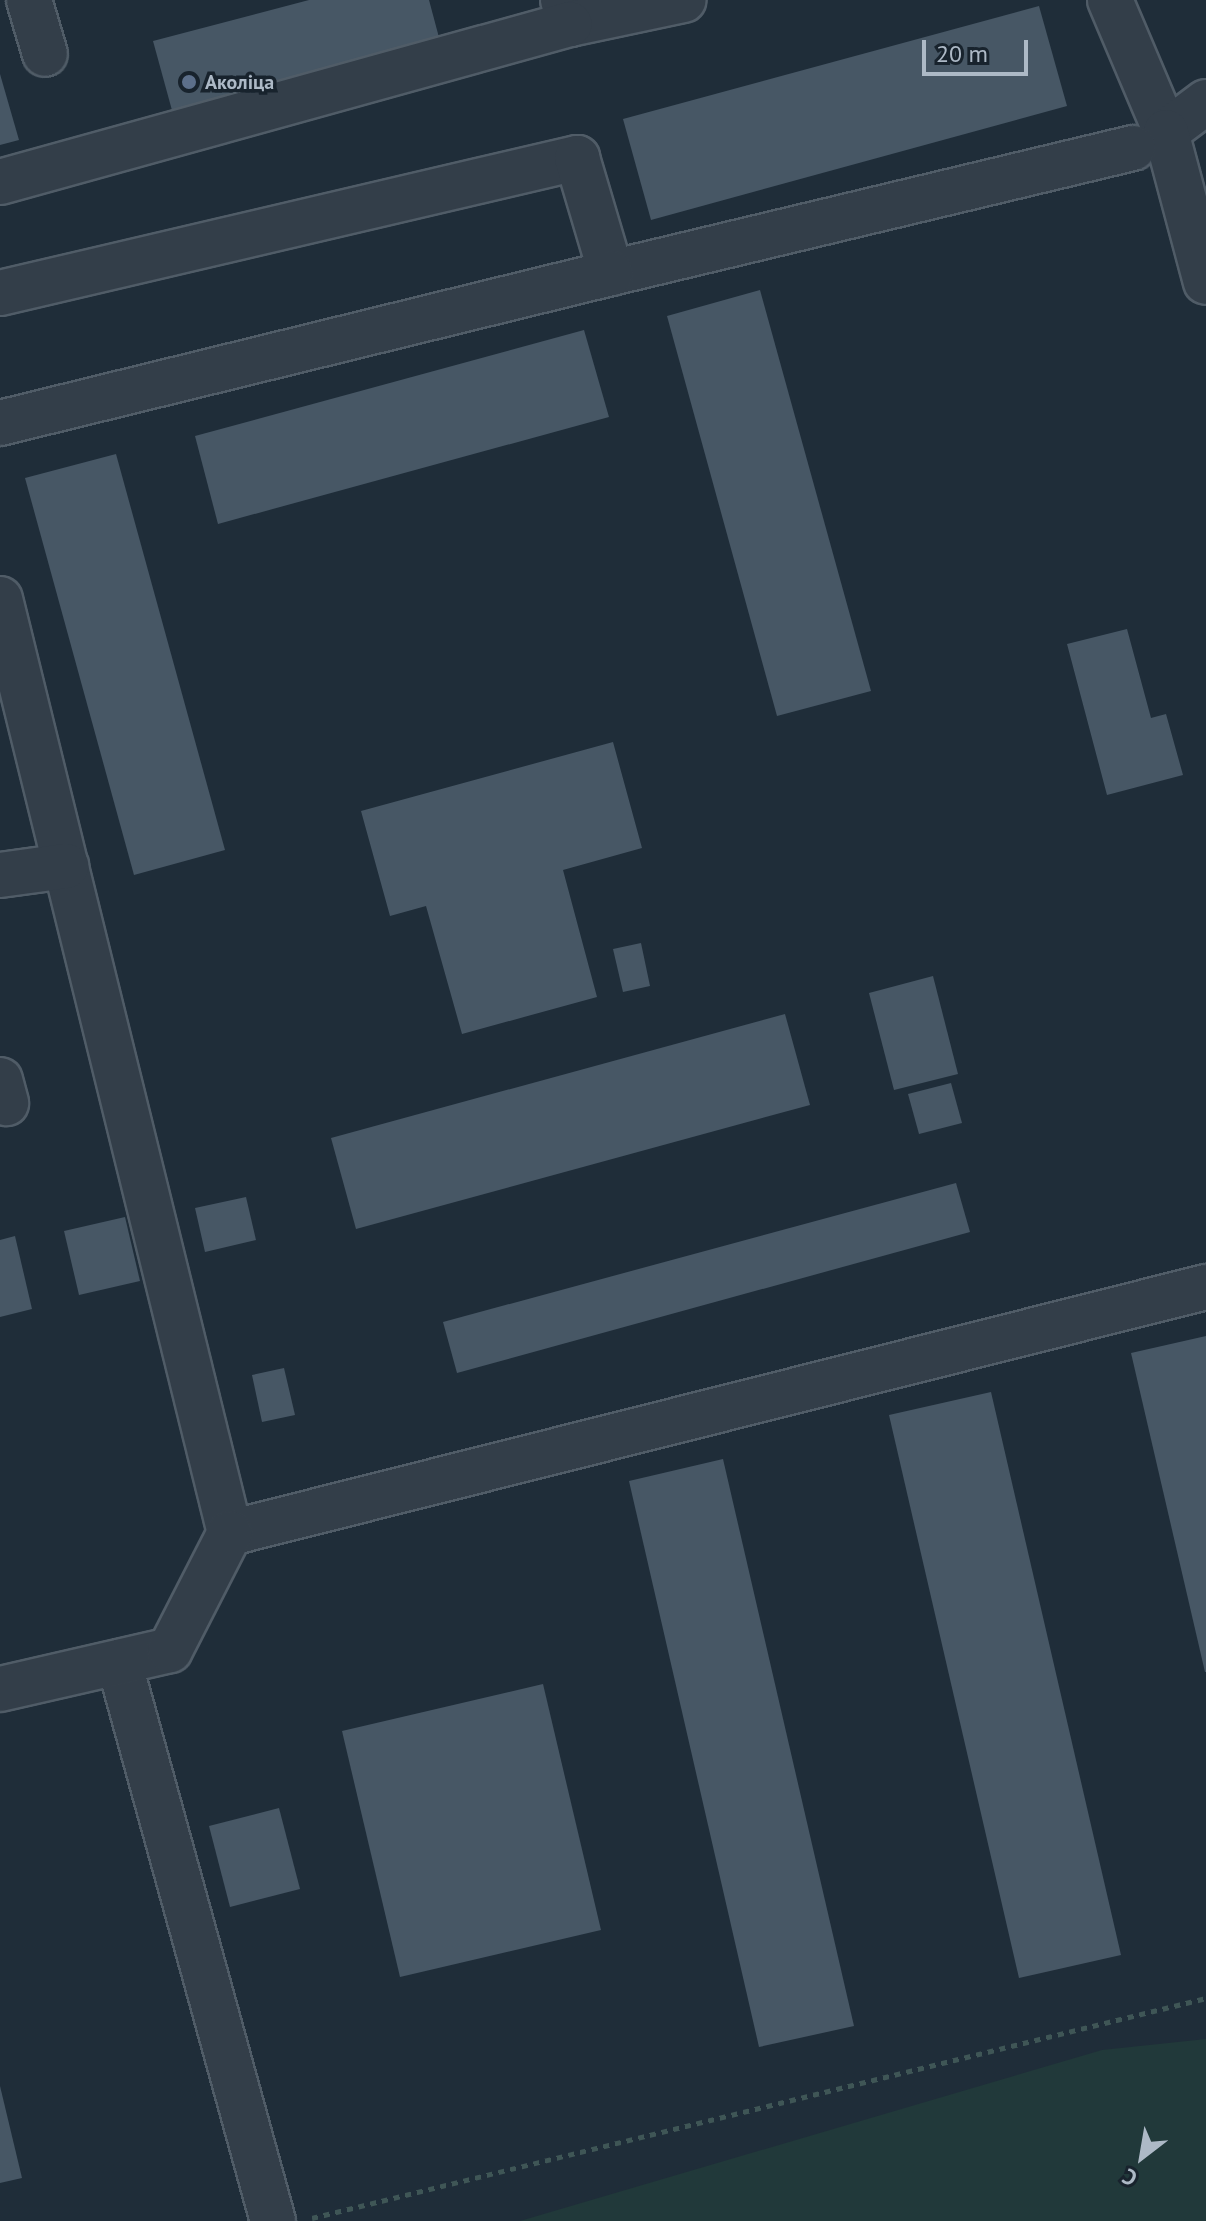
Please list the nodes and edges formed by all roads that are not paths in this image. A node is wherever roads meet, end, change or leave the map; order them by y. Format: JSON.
{"nodes":[{"id":1,"x":29,"y":0,"type":"edge"},
{"id":2,"x":684,"y":0,"type":"edge"},
{"id":3,"x":1110,"y":0,"type":"edge"},
{"id":4,"x":566,"y":12,"type":"edge"},
{"id":5,"x":45,"y":54,"type":"dead end"},
{"id":6,"x":1206,"y":102,"type":"edge"},
{"id":7,"x":1150,"y":140,"type":"junction"},
{"id":8,"x":0,"y":182,"type":"edge"},
{"id":9,"x":611,"y":273,"type":"junction"},
{"id":10,"x":1206,"y":282,"type":"edge"},
{"id":11,"x":0,"y":293,"type":"edge"},
{"id":12,"x":0,"y":423,"type":"edge"},
{"id":13,"x":0,"y":599,"type":"edge"},
{"id":14,"x":66,"y":866,"type":"junction"},
{"id":15,"x":0,"y":875,"type":"edge"},
{"id":16,"x":1206,"y":1287,"type":"edge"},
{"id":17,"x":230,"y":1533,"type":"junction"},
{"id":18,"x":119,"y":1662,"type":"junction"},
{"id":19,"x":0,"y":1689,"type":"edge"},
{"id":20,"x":273,"y":2221,"type":"edge"}],
"edges":[{"from":1,"to":5,"type":"street"},
{"from":2,"to":4,"type":"street"},
{"from":3,"to":7,"type":"street"},
{"from":4,"to":8,"type":"street"},
{"from":6,"to":7,"type":"street"},
{"from":7,"to":9,"type":"street"},
{"from":7,"to":10,"type":"street"},
{"from":9,"to":11,"type":"street"},
{"from":9,"to":12,"type":"street"},
{"from":13,"to":14,"type":"street"},
{"from":14,"to":15,"type":"street"},
{"from":14,"to":17,"type":"street"},
{"from":16,"to":17,"type":"street"},
{"from":17,"to":18,"type":"street"},
{"from":18,"to":19,"type":"street"},
{"from":18,"to":20,"type":"street"}]}
